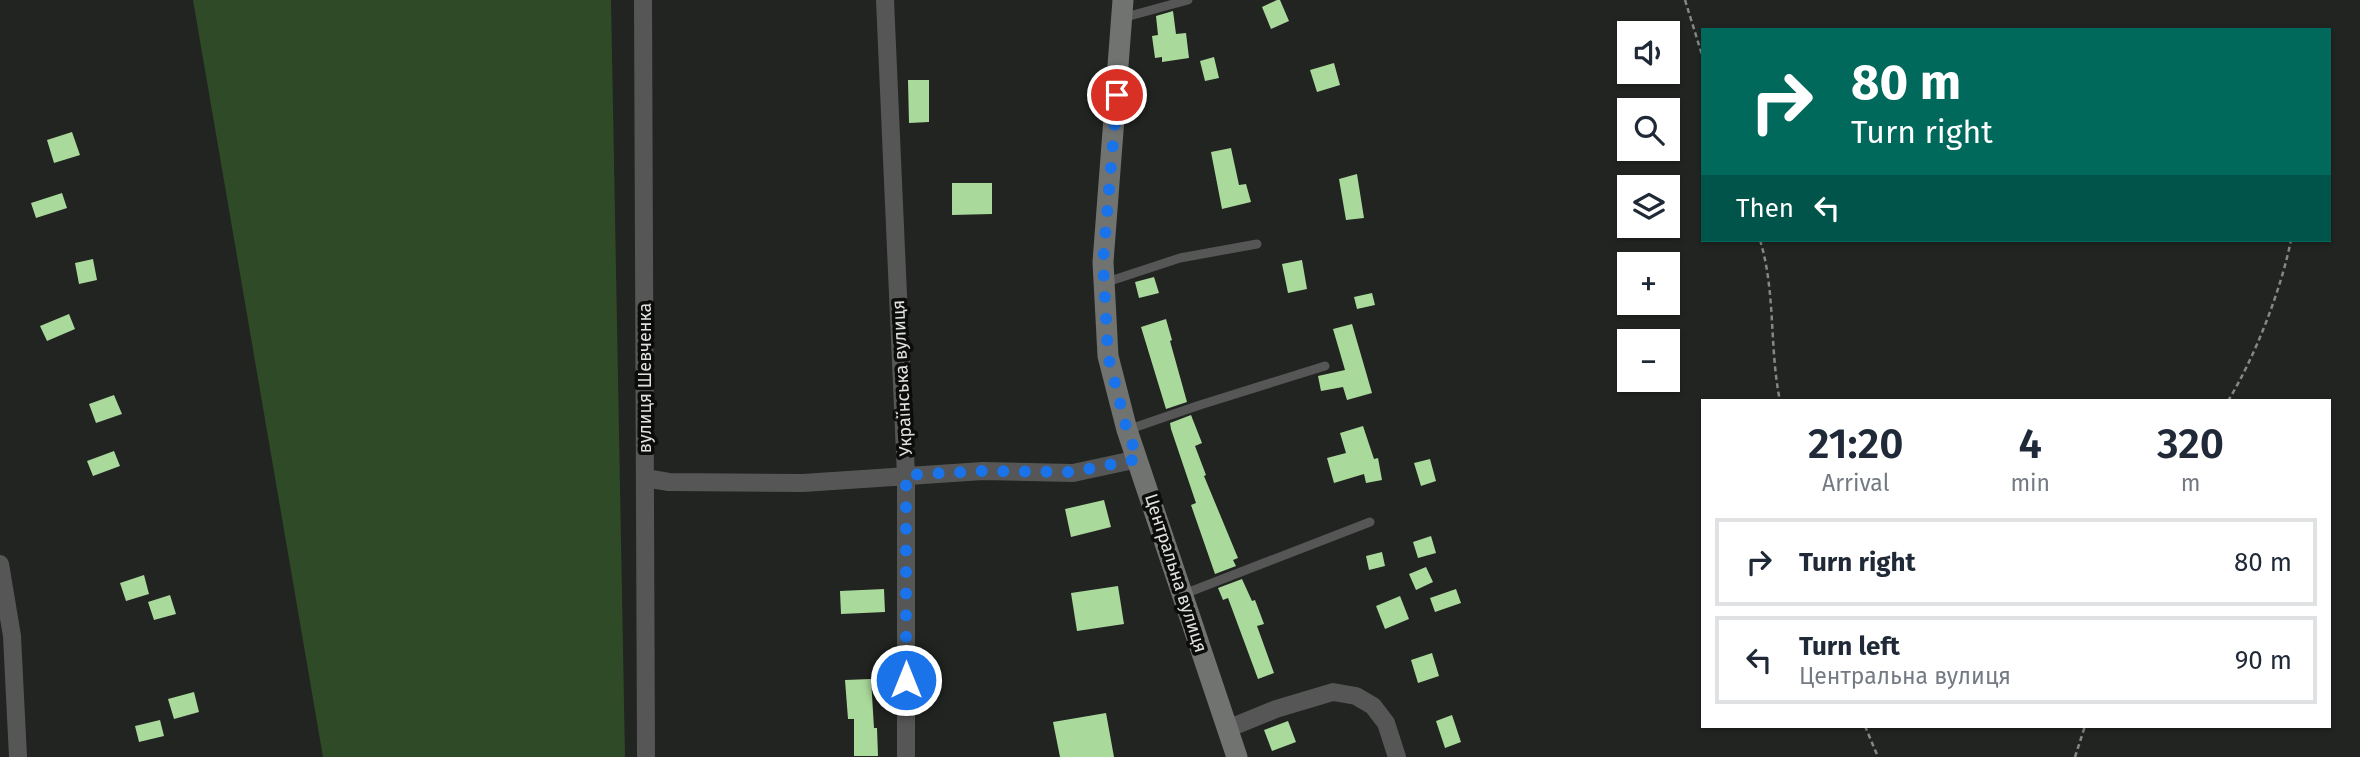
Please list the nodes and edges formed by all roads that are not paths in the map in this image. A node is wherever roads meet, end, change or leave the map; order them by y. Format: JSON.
{"nodes":[{"id":1,"x":643,"y":0,"type":"edge"},
{"id":2,"x":885,"y":0,"type":"edge"},
{"id":3,"x":1188,"y":0,"type":"edge"},
{"id":4,"x":1123,"y":9,"type":"edge"},
{"id":5,"x":1257,"y":244,"type":"dead end"},
{"id":6,"x":1104,"y":283,"type":"junction"},
{"id":7,"x":1325,"y":366,"type":"dead end"},
{"id":8,"x":1127,"y":430,"type":"junction"},
{"id":9,"x":1138,"y":459,"type":"junction"},
{"id":10,"x":906,"y":475,"type":"junction"},
{"id":11,"x":645,"y":478,"type":"junction"},
{"id":12,"x":1370,"y":522,"type":"dead end"},
{"id":13,"x":0,"y":564,"type":"edge"},
{"id":14,"x":1184,"y":594,"type":"junction"},
{"id":15,"x":1227,"y":729,"type":"junction"},
{"id":16,"x":18,"y":757,"type":"edge"},
{"id":17,"x":646,"y":757,"type":"edge"},
{"id":18,"x":906,"y":757,"type":"edge"},
{"id":19,"x":1237,"y":757,"type":"edge"},
{"id":20,"x":1397,"y":757,"type":"edge"}],
"edges":[{"from":1,"to":11,"type":"street","name":"вулиця Шевченка"},
{"from":2,"to":10,"type":"street","name":"Українська вулиця"},
{"from":3,"to":4,"type":"lane"},
{"from":4,"to":6,"type":"street","name":"Центральна вулиця"},
{"from":5,"to":6,"type":"lane"},
{"from":6,"to":8,"type":"street","name":"Центральна вулиця"},
{"from":7,"to":8,"type":"lane"},
{"from":8,"to":9,"type":"street","name":"Центральна вулиця"},
{"from":9,"to":10,"type":"street"},
{"from":9,"to":14,"type":"street","name":"Центральна вулиця"},
{"from":10,"to":11,"type":"street"},
{"from":10,"to":18,"type":"street","name":"Українська вулиця"},
{"from":11,"to":17,"type":"street","name":"вулиця Шевченка"},
{"from":12,"to":14,"type":"lane"},
{"from":13,"to":16,"type":"street"},
{"from":14,"to":15,"type":"street","name":"Центральна вулиця"},
{"from":15,"to":19,"type":"street","name":"Центральна вулиця"},
{"from":15,"to":20,"type":"street"}]}
